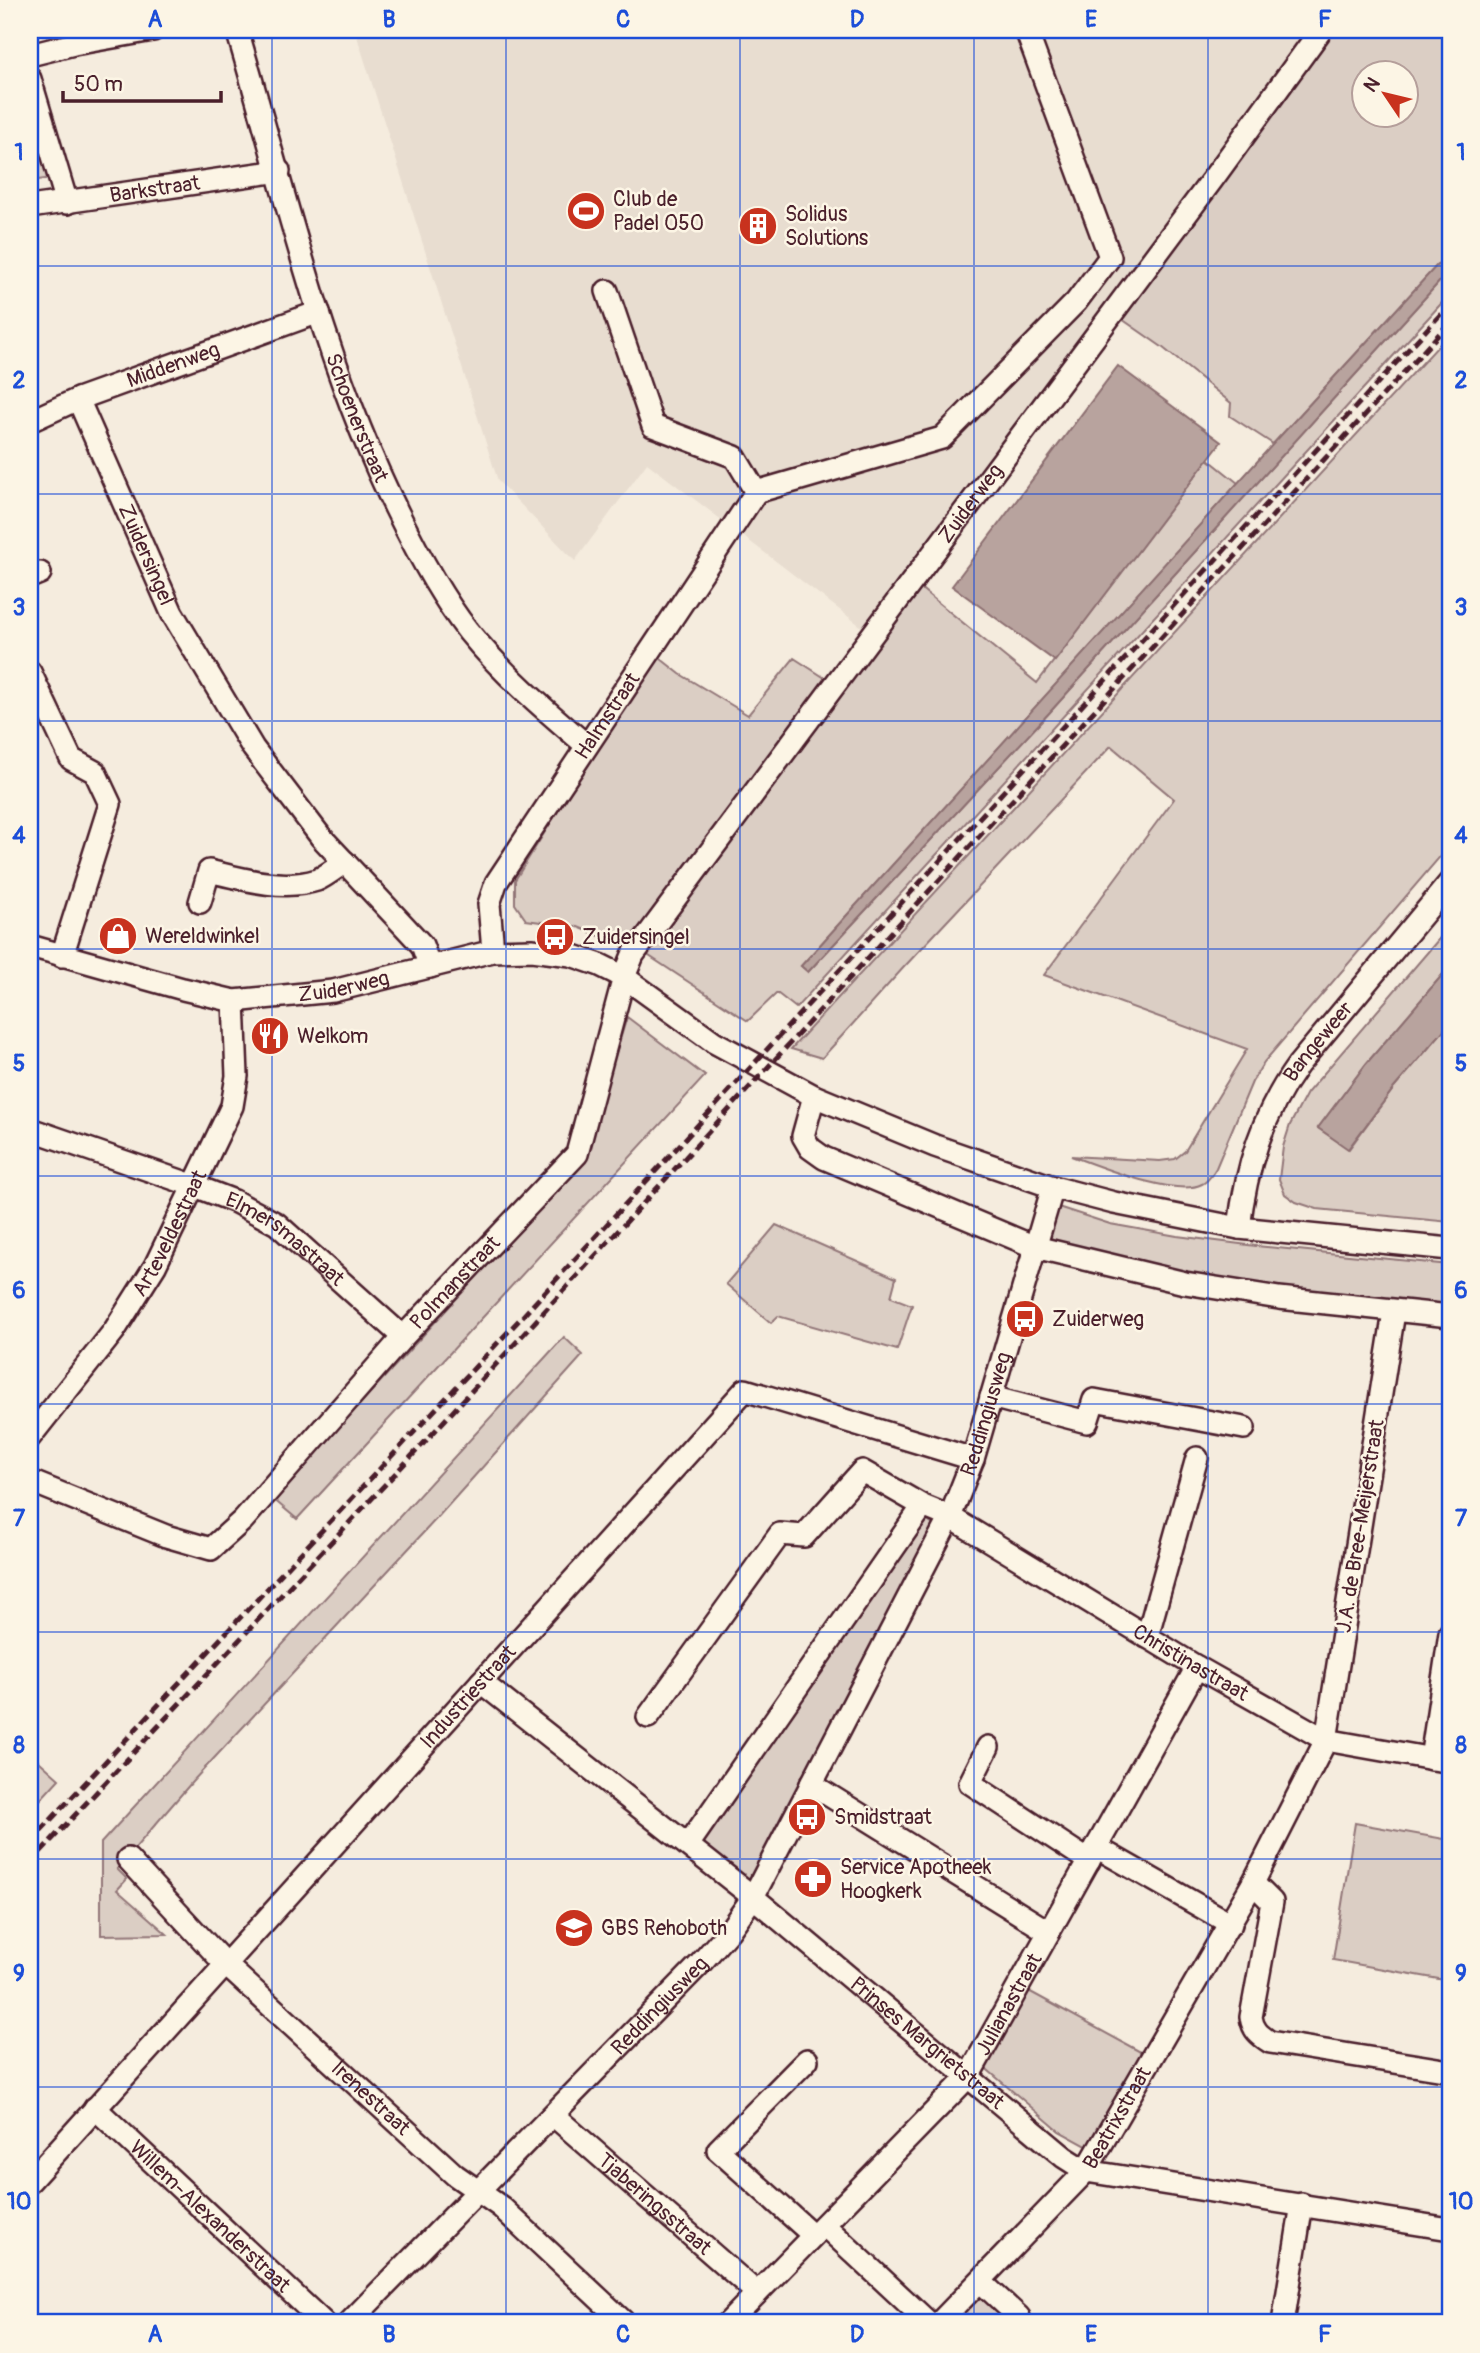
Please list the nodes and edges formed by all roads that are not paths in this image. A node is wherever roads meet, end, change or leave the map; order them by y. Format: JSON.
{"nodes":[{"id":1,"x":153,"y":30,"type":"edge"},
{"id":2,"x":237,"y":30,"type":"edge"},
{"id":3,"x":1026,"y":30,"type":"edge"},
{"id":4,"x":1321,"y":30,"type":"edge"},
{"id":5,"x":30,"y":55,"type":"edge"},
{"id":6,"x":30,"y":79,"type":"edge"},
{"id":7,"x":279,"y":171,"type":"junction"},
{"id":8,"x":67,"y":203,"type":"junction"},
{"id":9,"x":30,"y":207,"type":"edge"},
{"id":10,"x":607,"y":291,"type":"dead end"},
{"id":11,"x":319,"y":312,"type":"junction"},
{"id":12,"x":78,"y":399,"type":"junction"},
{"id":13,"x":30,"y":421,"type":"edge"},
{"id":14,"x":756,"y":492,"type":"junction"},
{"id":15,"x":30,"y":672,"type":"edge"},
{"id":16,"x":586,"y":745,"type":"junction"},
{"id":17,"x":345,"y":862,"type":"junction"},
{"id":18,"x":1450,"y":882,"type":"edge"},
{"id":19,"x":200,"y":902,"type":"dead end"},
{"id":20,"x":30,"y":946,"type":"edge"},
{"id":21,"x":493,"y":951,"type":"junction"},
{"id":22,"x":62,"y":956,"type":"junction"},
{"id":23,"x":430,"y":967,"type":"junction"},
{"id":24,"x":624,"y":977,"type":"junction"},
{"id":25,"x":234,"y":1000,"type":"junction"},
{"id":26,"x":814,"y":1096,"type":"junction"},
{"id":27,"x":30,"y":1129,"type":"edge"},
{"id":28,"x":195,"y":1186,"type":"junction"},
{"id":29,"x":1054,"y":1187,"type":"junction"},
{"id":30,"x":1238,"y":1228,"type":"junction"},
{"id":31,"x":1035,"y":1247,"type":"junction"},
{"id":32,"x":1450,"y":1249,"type":"edge"},
{"id":33,"x":1394,"y":1312,"type":"junction"},
{"id":34,"x":1450,"y":1317,"type":"edge"},
{"id":35,"x":403,"y":1337,"type":"junction"},
{"id":36,"x":991,"y":1397,"type":"junction"},
{"id":37,"x":1244,"y":1428,"type":"dead end"},
{"id":38,"x":30,"y":1437,"type":"edge"},
{"id":39,"x":1197,"y":1458,"type":"dead end"},
{"id":40,"x":973,"y":1459,"type":"junction"},
{"id":41,"x":30,"y":1481,"type":"edge"},
{"id":42,"x":923,"y":1506,"type":"junction"},
{"id":43,"x":950,"y":1517,"type":"junction"},
{"id":44,"x":1450,"y":1633,"type":"edge"},
{"id":45,"x":1147,"y":1637,"type":"junction"},
{"id":46,"x":1197,"y":1667,"type":"junction"},
{"id":47,"x":481,"y":1682,"type":"junction"},
{"id":48,"x":648,"y":1717,"type":"dead end"},
{"id":49,"x":1326,"y":1740,"type":"junction"},
{"id":50,"x":988,"y":1747,"type":"dead end"},
{"id":51,"x":1441,"y":1760,"type":"edge"},
{"id":52,"x":811,"y":1784,"type":"junction"},
{"id":53,"x":688,"y":1845,"type":"junction"},
{"id":54,"x":1092,"y":1854,"type":"junction"},
{"id":55,"x":128,"y":1859,"type":"dead end"},
{"id":56,"x":1254,"y":1883,"type":"junction"},
{"id":57,"x":753,"y":1897,"type":"junction"},
{"id":58,"x":1231,"y":1924,"type":"junction"},
{"id":59,"x":1049,"y":1932,"type":"junction"},
{"id":60,"x":226,"y":1965,"type":"junction"},
{"id":61,"x":807,"y":2060,"type":"dead end"},
{"id":62,"x":1450,"y":2071,"type":"edge"},
{"id":63,"x":968,"y":2077,"type":"junction"},
{"id":64,"x":95,"y":2108,"type":"junction"},
{"id":65,"x":553,"y":2115,"type":"junction"},
{"id":66,"x":1086,"y":2171,"type":"junction"},
{"id":67,"x":30,"y":2181,"type":"edge"},
{"id":68,"x":478,"y":2191,"type":"junction"},
{"id":69,"x":1302,"y":2204,"type":"junction"},
{"id":70,"x":1450,"y":2229,"type":"edge"},
{"id":71,"x":818,"y":2230,"type":"junction"},
{"id":72,"x":981,"y":2282,"type":"junction"},
{"id":73,"x":757,"y":2293,"type":"junction"},
{"id":74,"x":324,"y":2323,"type":"edge"},
{"id":75,"x":349,"y":2323,"type":"edge"},
{"id":76,"x":625,"y":2323,"type":"edge"},
{"id":77,"x":728,"y":2323,"type":"edge"},
{"id":78,"x":929,"y":2323,"type":"edge"},
{"id":79,"x":939,"y":2323,"type":"edge"},
{"id":80,"x":1020,"y":2323,"type":"edge"},
{"id":81,"x":1283,"y":2323,"type":"edge"}],
"edges":[{"from":1,"to":5,"type":"street"},
{"from":2,"to":7,"type":"street","name":"Schoenerstraat"},
{"from":3,"to":14,"type":"street"},
{"from":4,"to":24,"type":"street","name":"Zuiderweg"},
{"from":6,"to":8,"type":"street"},
{"from":7,"to":8,"type":"street","name":"Barkstraat"},
{"from":7,"to":11,"type":"street","name":"Schoenerstraat"},
{"from":8,"to":9,"type":"street","name":"Barkstraat"},
{"from":10,"to":14,"type":"street"},
{"from":11,"to":12,"type":"street","name":"Middenweg"},
{"from":11,"to":16,"type":"street","name":"Schoenerstraat"},
{"from":12,"to":13,"type":"street","name":"Middenweg"},
{"from":12,"to":17,"type":"street","name":"Zuidersingel"},
{"from":14,"to":16,"type":"street","name":"Halmstraat"},
{"from":15,"to":22,"type":"street"},
{"from":16,"to":21,"type":"street","name":"Halmstraat"},
{"from":17,"to":19,"type":"street"},
{"from":17,"to":23,"type":"street","name":"Zuidersingel"},
{"from":18,"to":30,"type":"street","name":"Bangeweer"},
{"from":20,"to":22,"type":"street","name":"Zuiderweg"},
{"from":21,"to":23,"type":"street","name":"Zuiderweg"},
{"from":21,"to":24,"type":"street","name":"Zuiderweg"},
{"from":22,"to":25,"type":"street","name":"Zuiderweg"},
{"from":23,"to":25,"type":"street","name":"Zuiderweg"},
{"from":24,"to":26,"type":"street","name":"Zuiderweg"},
{"from":24,"to":35,"type":"street","name":"Polmanstraat"},
{"from":25,"to":28,"type":"street","name":"Arteveldestraat"},
{"from":26,"to":29,"type":"street","name":"Zuiderweg"},
{"from":26,"to":31,"type":"street"},
{"from":27,"to":28,"type":"street","name":"Elmersmastraat"},
{"from":28,"to":35,"type":"street","name":"Elmersmastraat"},
{"from":28,"to":38,"type":"street","name":"Arteveldestraat"},
{"from":29,"to":30,"type":"street","name":"Zuiderweg"},
{"from":29,"to":31,"type":"street","name":"Reddingiusweg"},
{"from":30,"to":32,"type":"street","name":"Zuiderweg"},
{"from":31,"to":33,"type":"street"},
{"from":31,"to":36,"type":"street","name":"Reddingiusweg"},
{"from":33,"to":34,"type":"street"},
{"from":33,"to":49,"type":"street","name":"J.A. de Bree-Meijerstraat"},
{"from":35,"to":41,"type":"street","name":"Polmanstraat"},
{"from":36,"to":37,"type":"street"},
{"from":36,"to":40,"type":"street","name":"Reddingiusweg"},
{"from":39,"to":45,"type":"street"},
{"from":40,"to":43,"type":"street","name":"Reddingiusweg"},
{"from":40,"to":47,"type":"street","name":"Industriestraat"},
{"from":42,"to":43,"type":"street"},
{"from":42,"to":48,"type":"street"},
{"from":42,"to":53,"type":"street"},
{"from":43,"to":45,"type":"street","name":"Christinastraat"},
{"from":43,"to":52,"type":"street","name":"Reddingiusweg"},
{"from":44,"to":51,"type":"street"},
{"from":45,"to":46,"type":"street","name":"Christinastraat"},
{"from":46,"to":49,"type":"street","name":"Christinastraat"},
{"from":46,"to":54,"type":"street","name":"Julianastraat"},
{"from":47,"to":53,"type":"street","name":"Prinses Margrietstraat"},
{"from":47,"to":60,"type":"street","name":"Industriestraat"},
{"from":49,"to":51,"type":"street","name":"Christinastraat"},
{"from":49,"to":56,"type":"street","name":"J.A. de Bree-Meijerstraat"},
{"from":50,"to":54,"type":"street"},
{"from":52,"to":57,"type":"street","name":"Reddingiusweg"},
{"from":52,"to":59,"type":"street"},
{"from":53,"to":57,"type":"street","name":"Prinses Margrietstraat"},
{"from":54,"to":58,"type":"street"},
{"from":54,"to":59,"type":"street","name":"Julianastraat"},
{"from":55,"to":60,"type":"street","name":"Irenestraat"},
{"from":56,"to":58,"type":"street","name":"Beatrixstraat"},
{"from":56,"to":62,"type":"street"},
{"from":57,"to":63,"type":"street","name":"Prinses Margrietstraat"},
{"from":57,"to":65,"type":"street","name":"Reddingiusweg"},
{"from":58,"to":66,"type":"street","name":"Beatrixstraat"},
{"from":59,"to":63,"type":"street","name":"Julianastraat"},
{"from":60,"to":64,"type":"street","name":"Industriestraat"},
{"from":60,"to":68,"type":"street","name":"Irenestraat"},
{"from":61,"to":71,"type":"street"},
{"from":63,"to":66,"type":"street","name":"Prinses Margrietstraat"},
{"from":63,"to":71,"type":"street","name":"Julianastraat"},
{"from":64,"to":67,"type":"street","name":"Industriestraat"},
{"from":64,"to":74,"type":"street","name":"Willem-Alexanderstraat"},
{"from":65,"to":68,"type":"street","name":"Reddingiusweg"},
{"from":65,"to":73,"type":"street","name":"Tjaberingsstraat"},
{"from":66,"to":69,"type":"street","name":"Prinses Margrietstraat"},
{"from":66,"to":72,"type":"street","name":"Beatrixstraat"},
{"from":68,"to":75,"type":"street","name":"Reddingiusweg"},
{"from":68,"to":76,"type":"street","name":"Irenestraat"},
{"from":69,"to":70,"type":"street","name":"Prinses Margrietstraat"},
{"from":69,"to":81,"type":"street"},
{"from":71,"to":73,"type":"street","name":"Julianastraat"},
{"from":71,"to":78,"type":"street"},
{"from":72,"to":79,"type":"street","name":"Beatrixstraat"},
{"from":72,"to":80,"type":"street"},
{"from":73,"to":77,"type":"street","name":"Julianastraat"}]}
